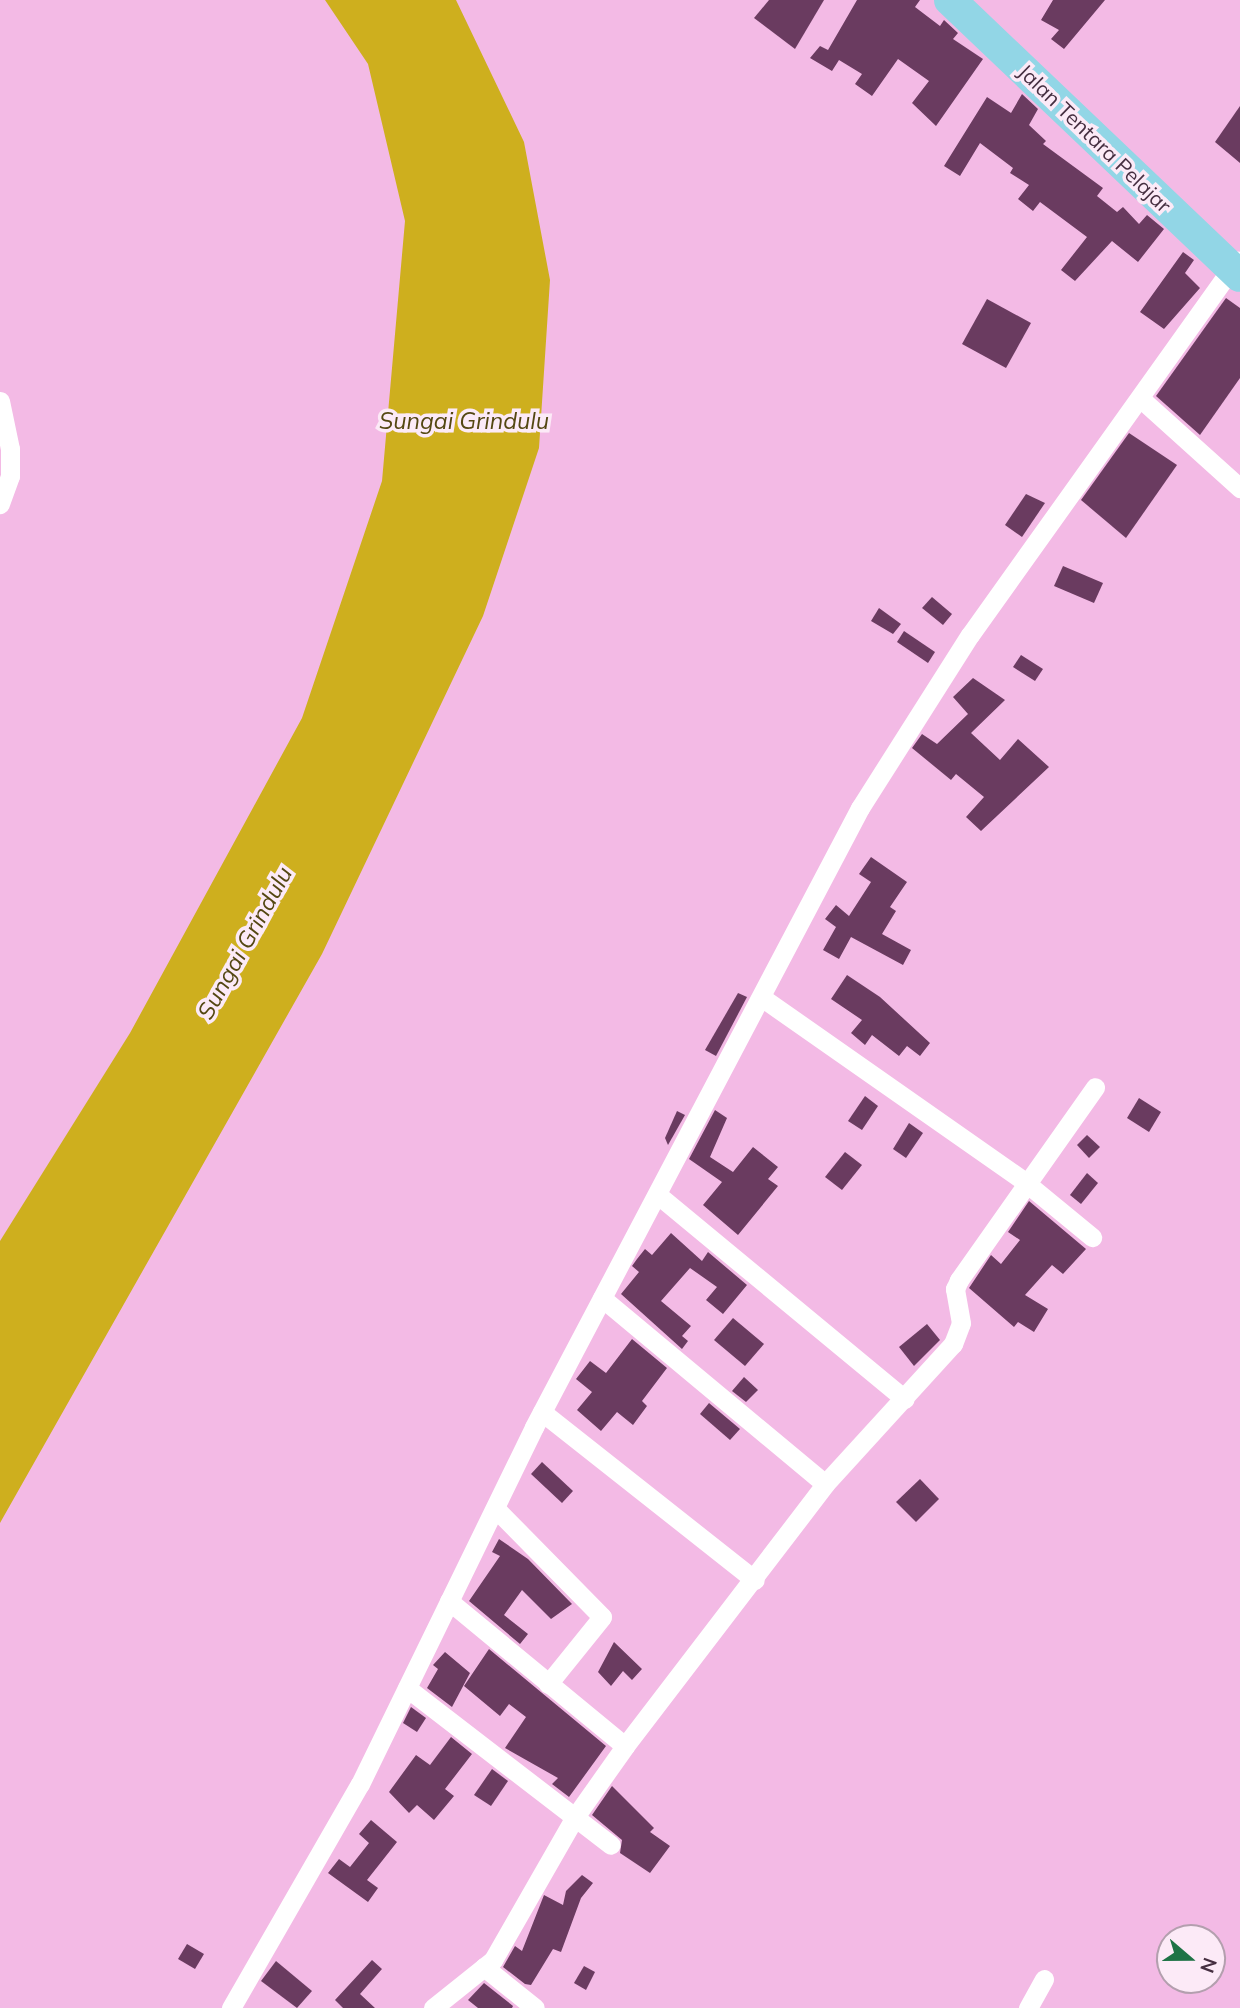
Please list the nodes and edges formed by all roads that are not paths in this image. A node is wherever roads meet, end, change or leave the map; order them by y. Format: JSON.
{"nodes":[{"id":1,"x":950,"y":0,"type":"edge"},
{"id":2,"x":1237,"y":267,"type":"edge"},
{"id":3,"x":1140,"y":398,"type":"junction"},
{"id":4,"x":0,"y":401,"type":"edge"},
{"id":5,"x":1240,"y":488,"type":"edge"},
{"id":6,"x":0,"y":504,"type":"edge"},
{"id":7,"x":764,"y":999,"type":"junction"},
{"id":8,"x":1095,"y":1087,"type":"dead end"},
{"id":9,"x":1025,"y":1182,"type":"junction"},
{"id":10,"x":658,"y":1195,"type":"junction"},
{"id":11,"x":1092,"y":1237,"type":"dead end"},
{"id":12,"x":603,"y":1298,"type":"junction"},
{"id":13,"x":905,"y":1399,"type":"junction"},
{"id":14,"x":542,"y":1412,"type":"junction"},
{"id":15,"x":825,"y":1484,"type":"junction"},
{"id":16,"x":496,"y":1509,"type":"junction"},
{"id":17,"x":755,"y":1580,"type":"junction"},
{"id":18,"x":449,"y":1601,"type":"junction"},
{"id":19,"x":548,"y":1684,"type":"junction"},
{"id":20,"x":407,"y":1688,"type":"junction"},
{"id":21,"x":625,"y":1746,"type":"junction"},
{"id":22,"x":575,"y":1817,"type":"junction"},
{"id":23,"x":611,"y":1845,"type":"dead end"},
{"id":24,"x":484,"y":1967,"type":"junction"},
{"id":25,"x":1044,"y":1979,"type":"dead end"},
{"id":26,"x":231,"y":2008,"type":"edge"},
{"id":27,"x":433,"y":2008,"type":"edge"},
{"id":28,"x":535,"y":2008,"type":"edge"},
{"id":29,"x":1028,"y":2008,"type":"edge"}],
"edges":[{"from":1,"to":2,"type":"main road","name":"Jalan Tentara Pelajar"},
{"from":2,"to":3,"type":"street"},
{"from":3,"to":5,"type":"street"},
{"from":3,"to":7,"type":"street"},
{"from":4,"to":6,"type":"street"},
{"from":7,"to":9,"type":"street"},
{"from":7,"to":10,"type":"street"},
{"from":8,"to":9,"type":"street"},
{"from":9,"to":11,"type":"street"},
{"from":9,"to":13,"type":"street"},
{"from":10,"to":12,"type":"street"},
{"from":10,"to":13,"type":"street"},
{"from":12,"to":14,"type":"street"},
{"from":12,"to":15,"type":"street"},
{"from":13,"to":15,"type":"street"},
{"from":14,"to":16,"type":"street"},
{"from":14,"to":17,"type":"street"},
{"from":15,"to":17,"type":"street"},
{"from":16,"to":18,"type":"street"},
{"from":16,"to":19,"type":"street"},
{"from":17,"to":21,"type":"street"},
{"from":18,"to":19,"type":"street"},
{"from":18,"to":20,"type":"street"},
{"from":19,"to":21,"type":"street"},
{"from":20,"to":22,"type":"street"},
{"from":20,"to":26,"type":"street"},
{"from":21,"to":22,"type":"street"},
{"from":22,"to":23,"type":"street"},
{"from":22,"to":24,"type":"street"},
{"from":24,"to":27,"type":"street"},
{"from":24,"to":28,"type":"street"},
{"from":25,"to":29,"type":"street"}]}
